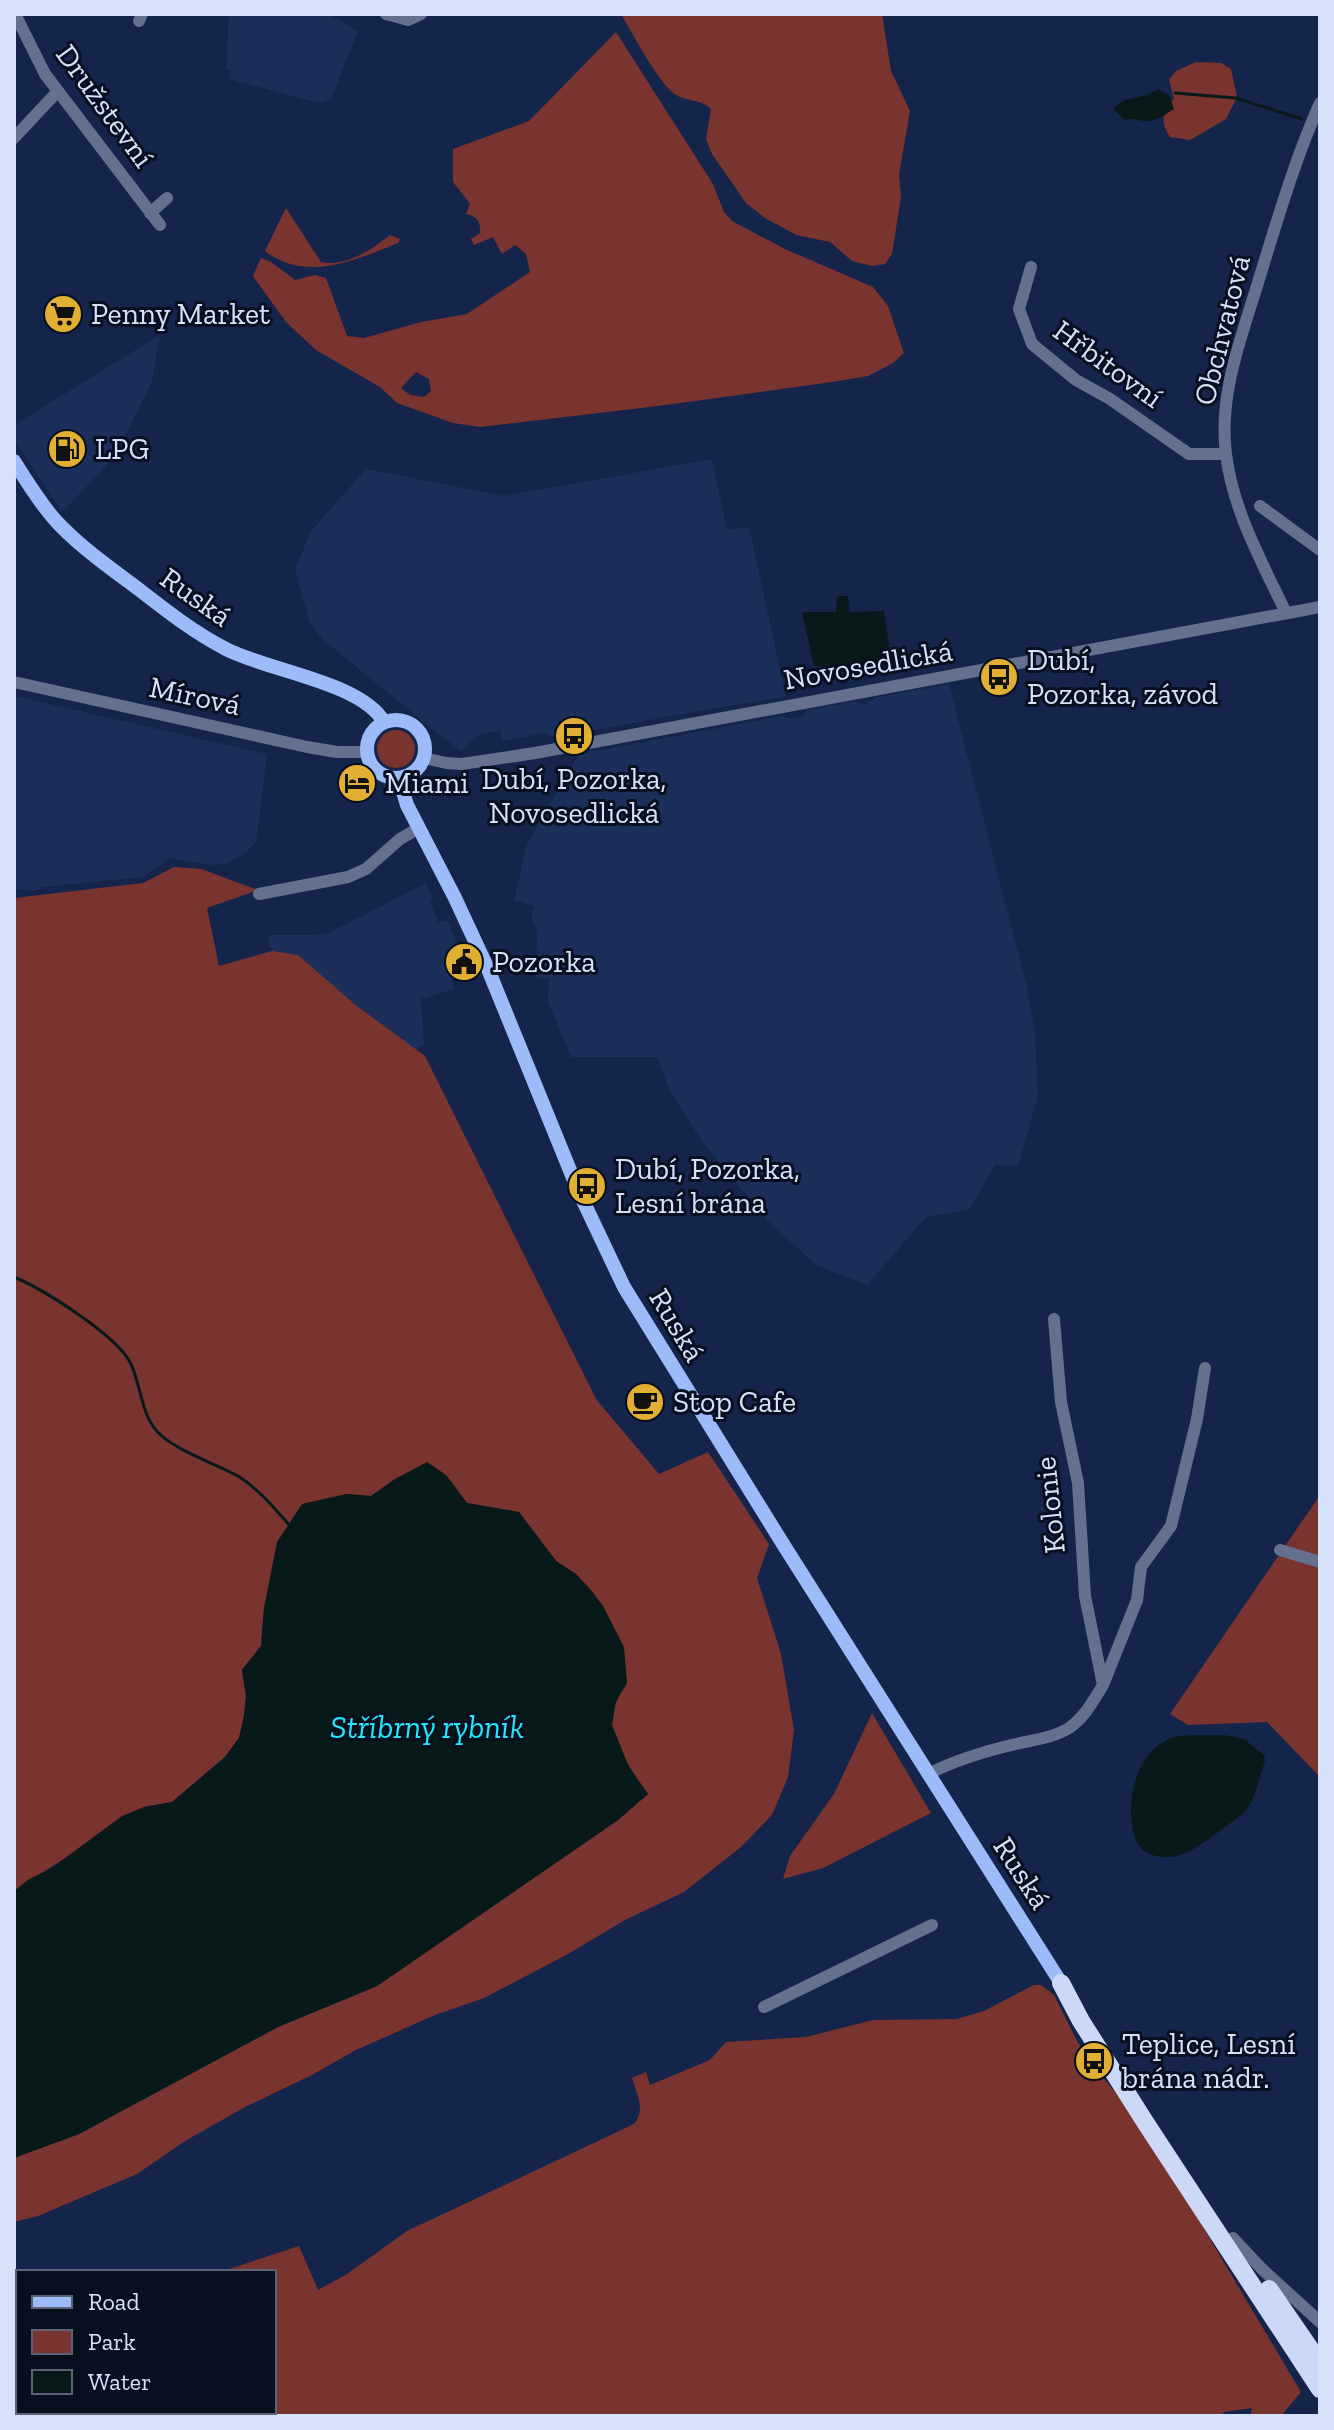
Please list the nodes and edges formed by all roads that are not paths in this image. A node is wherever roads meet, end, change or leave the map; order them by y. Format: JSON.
{"nodes":[{"id":1,"x":15,"y":14,"type":"edge"},
{"id":2,"x":386,"y":14,"type":"edge"},
{"id":3,"x":421,"y":14,"type":"edge"},
{"id":4,"x":58,"y":91,"type":"junction"},
{"id":5,"x":1320,"y":103,"type":"edge"},
{"id":6,"x":14,"y":138,"type":"edge"},
{"id":7,"x":167,"y":198,"type":"dead end"},
{"id":8,"x":150,"y":213,"type":"junction"},
{"id":9,"x":160,"y":225,"type":"dead end"},
{"id":10,"x":1031,"y":267,"type":"dead end"},
{"id":11,"x":1226,"y":454,"type":"junction"},
{"id":12,"x":14,"y":461,"type":"edge"},
{"id":13,"x":1260,"y":506,"type":"dead end"},
{"id":14,"x":1320,"y":549,"type":"edge"},
{"id":15,"x":1320,"y":607,"type":"edge"},
{"id":16,"x":1286,"y":613,"type":"junction"},
{"id":17,"x":14,"y":682,"type":"edge"},
{"id":18,"x":384,"y":722,"type":"junction"},
{"id":19,"x":366,"y":752,"type":"junction"},
{"id":20,"x":424,"y":758,"type":"junction"},
{"id":21,"x":399,"y":779,"type":"junction"},
{"id":22,"x":419,"y":828,"type":"junction"},
{"id":23,"x":259,"y":894,"type":"dead end"},
{"id":24,"x":1054,"y":1319,"type":"dead end"},
{"id":25,"x":1205,"y":1368,"type":"dead end"},
{"id":26,"x":1280,"y":1550,"type":"dead end"},
{"id":27,"x":1320,"y":1562,"type":"edge"},
{"id":28,"x":1103,"y":1685,"type":"junction"},
{"id":29,"x":928,"y":1774,"type":"junction"},
{"id":30,"x":932,"y":1925,"type":"dead end"},
{"id":31,"x":1061,"y":1983,"type":"junction"},
{"id":32,"x":764,"y":2007,"type":"dead end"},
{"id":33,"x":1233,"y":2238,"type":"junction"},
{"id":34,"x":1320,"y":2322,"type":"edge"},
{"id":35,"x":1320,"y":2363,"type":"edge"},
{"id":36,"x":1320,"y":2389,"type":"edge"}],
"edges":[{"from":1,"to":4,"type":"street","name":"Družstevní"},
{"from":2,"to":3,"type":"street"},
{"from":4,"to":6,"type":"street"},
{"from":4,"to":8,"type":"street","name":"Družstevní"},
{"from":5,"to":11,"type":"street","name":"Obchvatová"},
{"from":7,"to":8,"type":"street"},
{"from":8,"to":9,"type":"street","name":"Družstevní"},
{"from":10,"to":11,"type":"street","name":"Hřbitovní"},
{"from":11,"to":16,"type":"street","name":"Obchvatová"},
{"from":12,"to":18,"type":"main road","name":"Ruská"},
{"from":13,"to":14,"type":"street"},
{"from":15,"to":16,"type":"street","name":"Novosedlická"},
{"from":16,"to":20,"type":"street","name":"Novosedlická"},
{"from":17,"to":19,"type":"street","name":"Mírová"},
{"from":18,"to":19,"type":"main road"},
{"from":18,"to":20,"type":"main road"},
{"from":19,"to":21,"type":"main road"},
{"from":20,"to":21,"type":"main road"},
{"from":21,"to":22,"type":"main road","name":"Ruská"},
{"from":22,"to":23,"type":"street"},
{"from":22,"to":29,"type":"main road","name":"Ruská"},
{"from":24,"to":28,"type":"street","name":"Kolonie"},
{"from":25,"to":28,"type":"street"},
{"from":26,"to":27,"type":"street"},
{"from":28,"to":29,"type":"street"},
{"from":29,"to":31,"type":"main road","name":"Ruská"},
{"from":30,"to":32,"type":"street"},
{"from":31,"to":33,"type":"highway"},
{"from":31,"to":36,"type":"highway"},
{"from":33,"to":34,"type":"street"},
{"from":33,"to":35,"type":"highway"}]}
